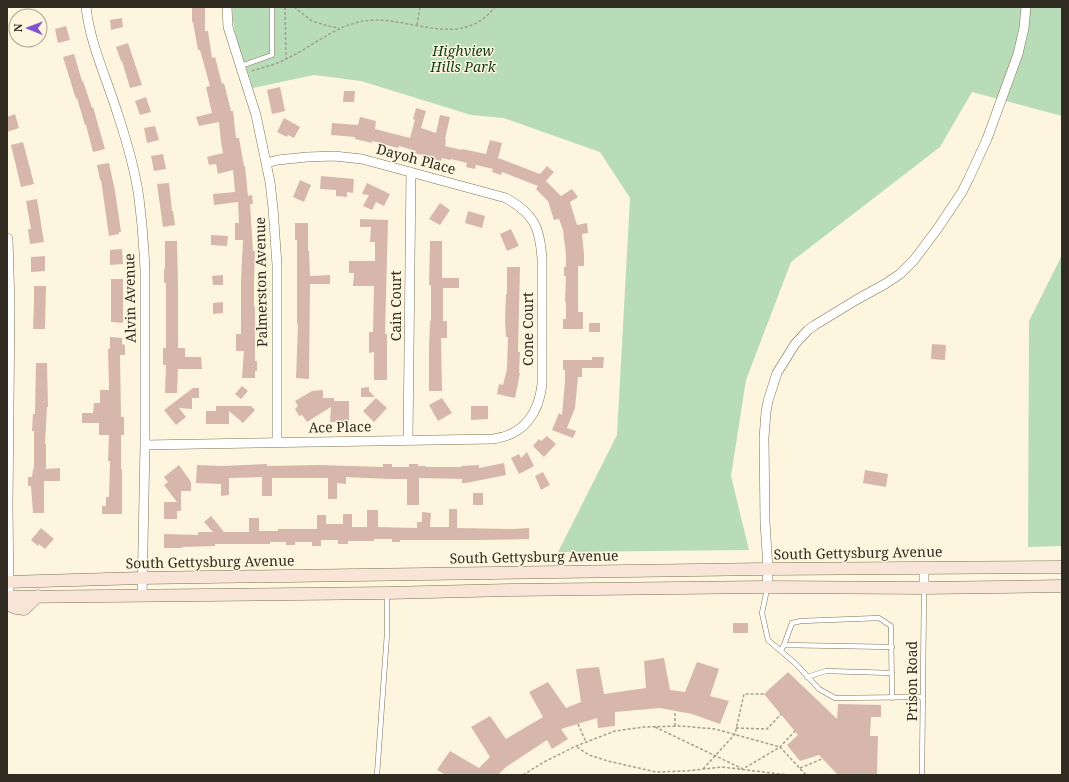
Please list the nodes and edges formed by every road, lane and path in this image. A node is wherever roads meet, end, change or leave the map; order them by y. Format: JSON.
{"nodes":[{"id":1,"x":86,"y":7,"type":"edge"},
{"id":2,"x":227,"y":7,"type":"edge"},
{"id":3,"x":272,"y":7,"type":"edge"},
{"id":4,"x":285,"y":7,"type":"edge"},
{"id":5,"x":294,"y":7,"type":"edge"},
{"id":6,"x":420,"y":7,"type":"edge"},
{"id":7,"x":495,"y":7,"type":"edge"},
{"id":8,"x":1026,"y":7,"type":"edge"},
{"id":9,"x":417,"y":25,"type":"junction"},
{"id":10,"x":339,"y":28,"type":"junction"},
{"id":11,"x":286,"y":60,"type":"junction"},
{"id":12,"x":244,"y":69,"type":"junction"},
{"id":13,"x":266,"y":163,"type":"junction"},
{"id":14,"x":411,"y":172,"type":"junction"},
{"id":15,"x":540,"y":236,"type":"joint"},
{"id":16,"x":7,"y":239,"type":"edge"},
{"id":17,"x":529,"y":419,"type":"joint"},
{"id":18,"x":408,"y":440,"type":"junction"},
{"id":19,"x":277,"y":442,"type":"junction"},
{"id":20,"x":145,"y":445,"type":"junction"},
{"id":21,"x":924,"y":567,"type":"junction"},
{"id":22,"x":1062,"y":567,"type":"edge"},
{"id":23,"x":768,"y":569,"type":"junction"},
{"id":24,"x":142,"y":578,"type":"junction"},
{"id":25,"x":7,"y":582,"type":"edge"},
{"id":26,"x":1062,"y":586,"type":"edge"},
{"id":27,"x":767,"y":587,"type":"junction"},
{"id":28,"x":924,"y":588,"type":"junction"},
{"id":29,"x":387,"y":593,"type":"junction"},
{"id":30,"x":142,"y":596,"type":"junction"},
{"id":31,"x":8,"y":597,"type":"edge"},
{"id":32,"x":784,"y":645,"type":"junction"},
{"id":33,"x":892,"y":647,"type":"junction"},
{"id":34,"x":780,"y":650,"type":"junction"},
{"id":35,"x":892,"y":672,"type":"junction"},
{"id":36,"x":808,"y":677,"type":"junction"},
{"id":37,"x":764,"y":694,"type":"dead end"},
{"id":38,"x":892,"y":698,"type":"junction"},
{"id":39,"x":923,"y":698,"type":"junction"},
{"id":40,"x":675,"y":711,"type":"dead end"},
{"id":41,"x":781,"y":714,"type":"dead end"},
{"id":42,"x":578,"y":724,"type":"dead end"},
{"id":43,"x":675,"y":726,"type":"junction"},
{"id":44,"x":653,"y":727,"type":"junction"},
{"id":45,"x":736,"y":728,"type":"junction"},
{"id":46,"x":795,"y":731,"type":"dead end"},
{"id":47,"x":735,"y":734,"type":"junction"},
{"id":48,"x":586,"y":742,"type":"junction"},
{"id":49,"x":576,"y":746,"type":"junction"},
{"id":50,"x":780,"y":747,"type":"junction"},
{"id":51,"x":714,"y":756,"type":"junction"},
{"id":52,"x":822,"y":759,"type":"dead end"},
{"id":53,"x":800,"y":768,"type":"junction"},
{"id":54,"x":703,"y":769,"type":"junction"},
{"id":55,"x":743,"y":769,"type":"junction"},
{"id":56,"x":377,"y":775,"type":"edge"},
{"id":57,"x":523,"y":775,"type":"edge"},
{"id":58,"x":788,"y":775,"type":"edge"},
{"id":59,"x":806,"y":775,"type":"edge"},
{"id":60,"x":922,"y":775,"type":"edge"}],
"edges":[{"from":1,"to":20,"type":"street","name":"Alvin Avenue"},
{"from":2,"to":12,"type":"street","name":"Palmerston Avenue"},
{"from":3,"to":12,"type":"lane"},
{"from":4,"to":11,"type":"path"},
{"from":5,"to":10,"type":"path"},
{"from":6,"to":9,"type":"path"},
{"from":7,"to":9,"type":"path"},
{"from":8,"to":23,"type":"street"},
{"from":9,"to":10,"type":"path"},
{"from":10,"to":11,"type":"path"},
{"from":11,"to":12,"type":"path"},
{"from":12,"to":13,"type":"street","name":"Palmerston Avenue"},
{"from":13,"to":14,"type":"street","name":"Dayoh Place"},
{"from":13,"to":19,"type":"street","name":"Palmerston Avenue"},
{"from":14,"to":15,"type":"street","name":"Dayoh Place"},
{"from":14,"to":18,"type":"street","name":"Cain Court"},
{"from":15,"to":17,"type":"street","name":"Cone Court"},
{"from":16,"to":25,"type":"street"},
{"from":17,"to":18,"type":"street","name":"Ace Place"},
{"from":18,"to":19,"type":"street","name":"Ace Place"},
{"from":19,"to":20,"type":"street","name":"Ace Place"},
{"from":20,"to":24,"type":"street","name":"Alvin Avenue"},
{"from":21,"to":22,"type":"main road","name":"South Gettysburg Avenue"},
{"from":21,"to":23,"type":"main road","name":"South Gettysburg Avenue"},
{"from":21,"to":28,"type":"street"},
{"from":23,"to":24,"type":"main road","name":"South Gettysburg Avenue"},
{"from":23,"to":27,"type":"street"},
{"from":24,"to":25,"type":"main road","name":"South Gettysburg Avenue"},
{"from":24,"to":30,"type":"street","name":"Alvin Avenue"},
{"from":25,"to":31,"type":"street"},
{"from":26,"to":28,"type":"main road"},
{"from":27,"to":28,"type":"main road"},
{"from":27,"to":29,"type":"main road"},
{"from":27,"to":34,"type":"lane"},
{"from":28,"to":39,"type":"lane","name":"Prison Road"},
{"from":29,"to":30,"type":"main road"},
{"from":29,"to":56,"type":"lane"},
{"from":30,"to":31,"type":"main road"},
{"from":32,"to":33,"type":"lane"},
{"from":32,"to":33,"type":"lane"},
{"from":32,"to":34,"type":"lane"},
{"from":33,"to":35,"type":"lane"},
{"from":34,"to":36,"type":"lane"},
{"from":35,"to":36,"type":"lane"},
{"from":35,"to":38,"type":"lane"},
{"from":36,"to":38,"type":"lane"},
{"from":37,"to":45,"type":"path"},
{"from":38,"to":39,"type":"lane"},
{"from":39,"to":60,"type":"lane","name":"Prison Road"},
{"from":40,"to":43,"type":"path"},
{"from":41,"to":45,"type":"path"},
{"from":42,"to":48,"type":"path"},
{"from":43,"to":44,"type":"path"},
{"from":43,"to":47,"type":"path"},
{"from":44,"to":48,"type":"path"},
{"from":44,"to":51,"type":"path"},
{"from":45,"to":47,"type":"path"},
{"from":46,"to":50,"type":"path"},
{"from":47,"to":50,"type":"path"},
{"from":47,"to":51,"type":"path"},
{"from":48,"to":49,"type":"path"},
{"from":49,"to":54,"type":"path"},
{"from":49,"to":57,"type":"path"},
{"from":50,"to":53,"type":"path"},
{"from":50,"to":55,"type":"path"},
{"from":51,"to":54,"type":"path"},
{"from":51,"to":55,"type":"path"},
{"from":52,"to":53,"type":"path"},
{"from":53,"to":59,"type":"path"},
{"from":54,"to":55,"type":"path"},
{"from":55,"to":58,"type":"path"}]}
